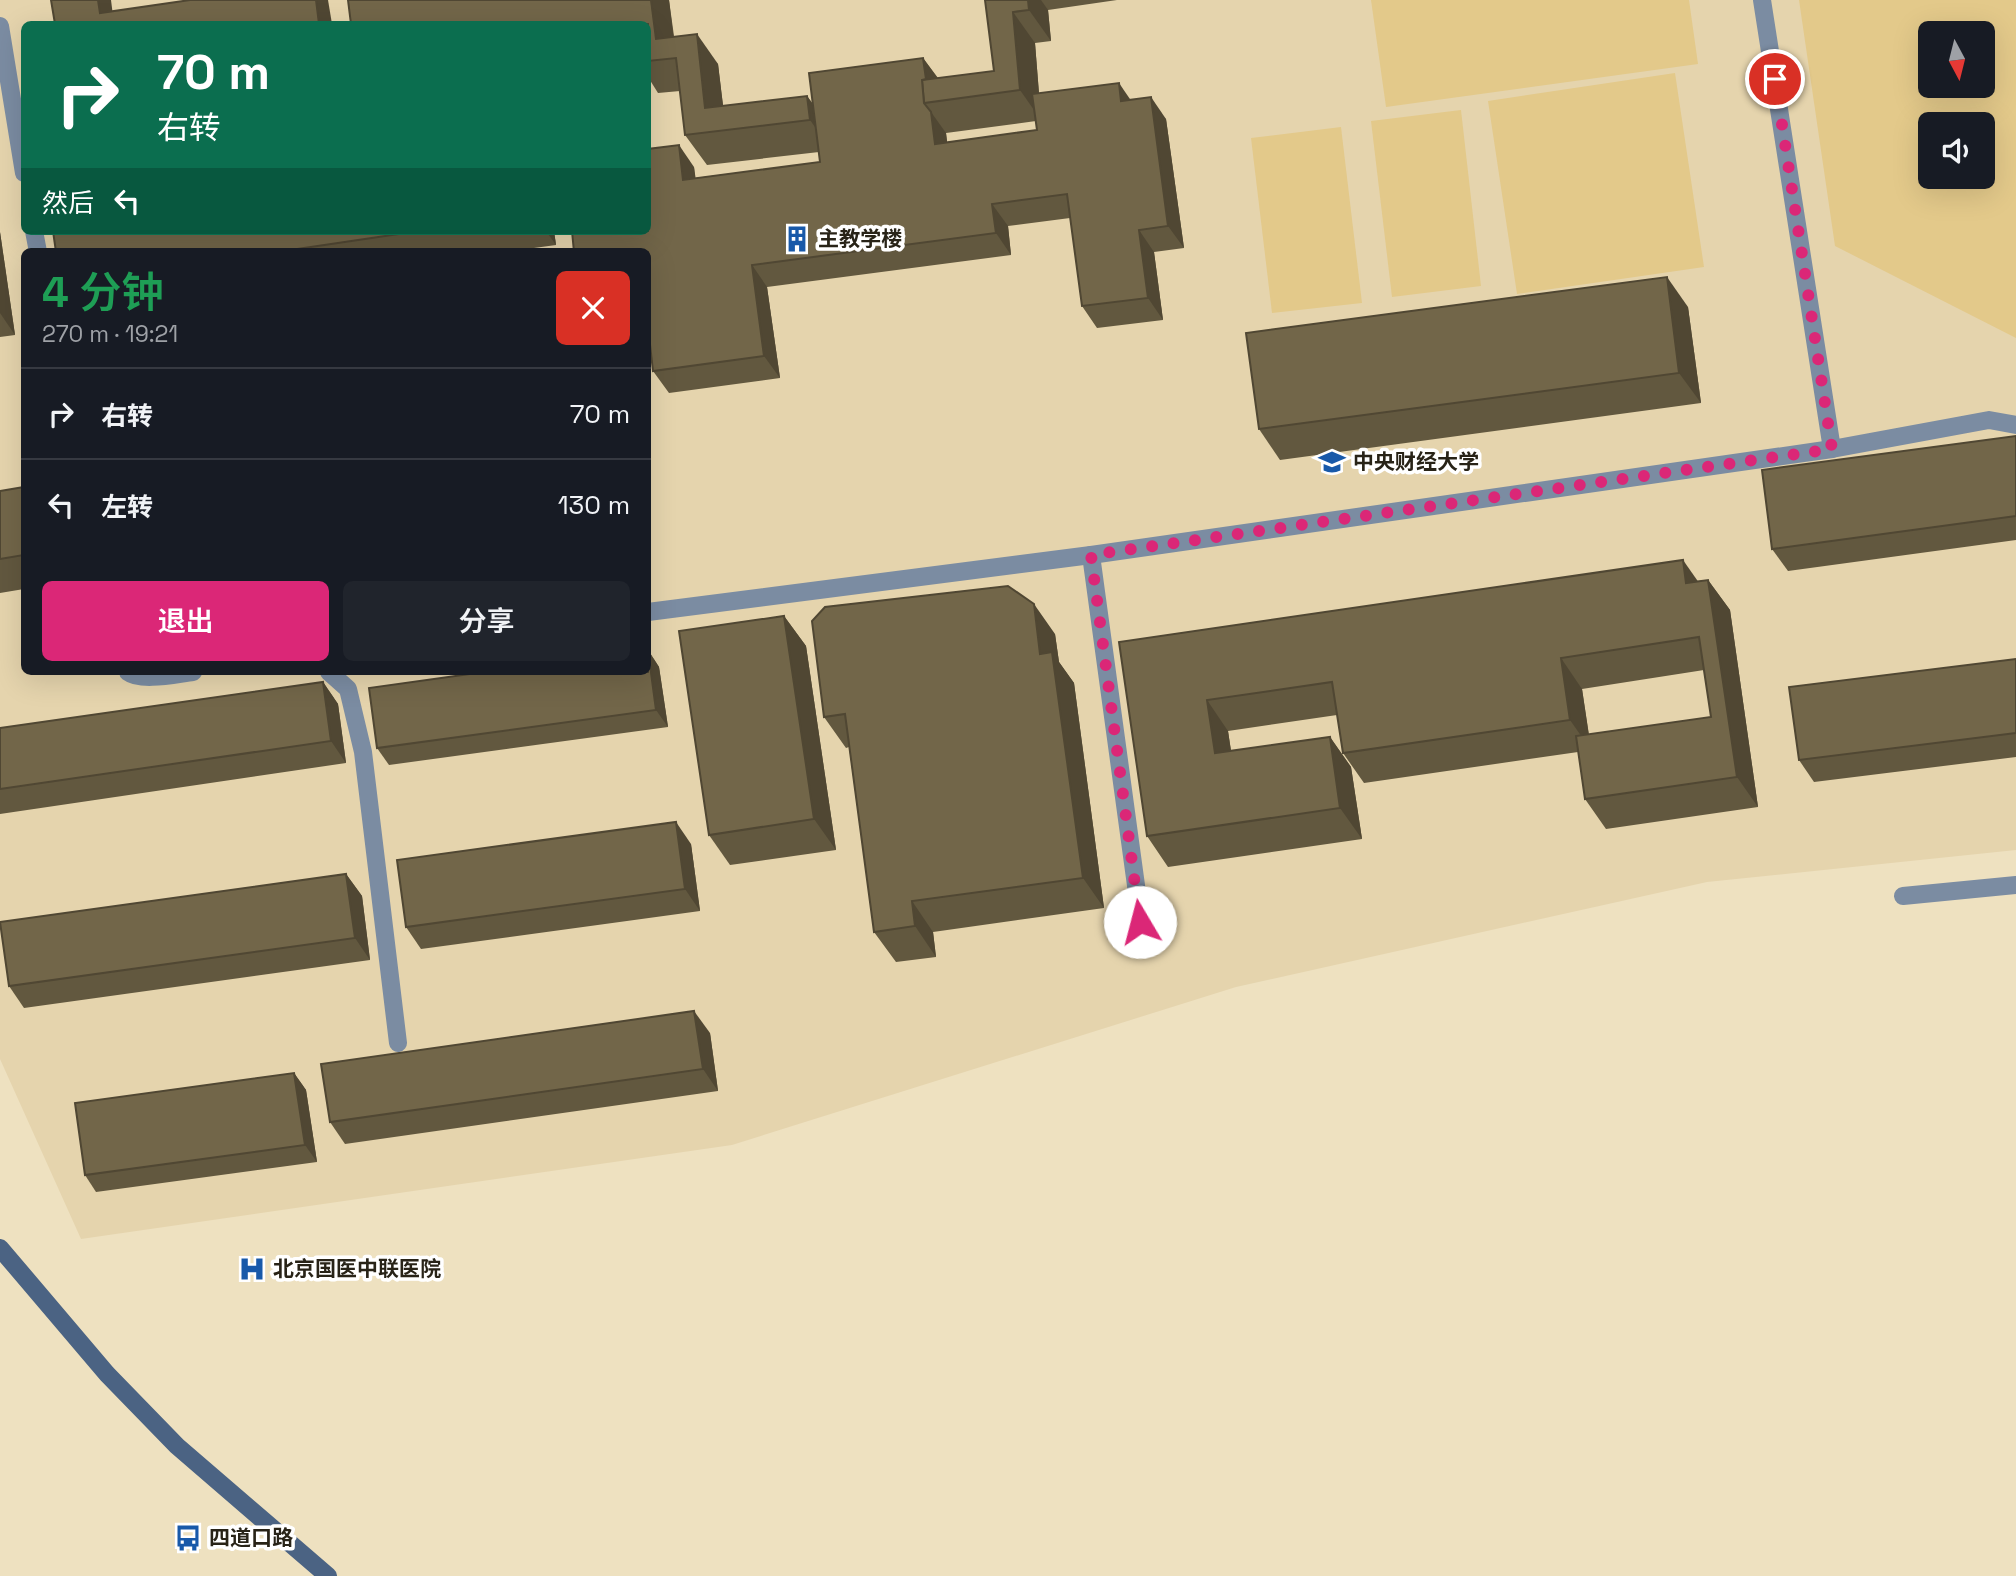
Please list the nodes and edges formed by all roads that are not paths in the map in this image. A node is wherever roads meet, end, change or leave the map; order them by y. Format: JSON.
{"nodes":[{"id":1,"x":1762,"y":0,"type":"edge"},
{"id":2,"x":0,"y":26,"type":"edge"},
{"id":3,"x":21,"y":155,"type":"edge"},
{"id":4,"x":2016,"y":425,"type":"edge"},
{"id":5,"x":1832,"y":449,"type":"junction"},
{"id":6,"x":1091,"y":555,"type":"junction"},
{"id":7,"x":651,"y":612,"type":"edge"},
{"id":8,"x":132,"y":675,"type":"edge"},
{"id":9,"x":172,"y":675,"type":"edge"},
{"id":10,"x":332,"y":675,"type":"edge"},
{"id":11,"x":2016,"y":885,"type":"edge"},
{"id":12,"x":1903,"y":896,"type":"dead end"},
{"id":13,"x":1140,"y":922,"type":"dead end"},
{"id":14,"x":398,"y":1043,"type":"dead end"},
{"id":15,"x":0,"y":1248,"type":"edge"},
{"id":16,"x":328,"y":1576,"type":"edge"}],
"edges":[{"from":1,"to":5,"type":"lane"},
{"from":2,"to":3,"type":"lane"},
{"from":4,"to":5,"type":"lane"},
{"from":5,"to":6,"type":"lane"},
{"from":6,"to":7,"type":"lane"},
{"from":6,"to":13,"type":"lane"},
{"from":8,"to":9,"type":"lane"},
{"from":10,"to":14,"type":"lane"},
{"from":11,"to":12,"type":"lane"},
{"from":15,"to":16,"type":"street"}]}
